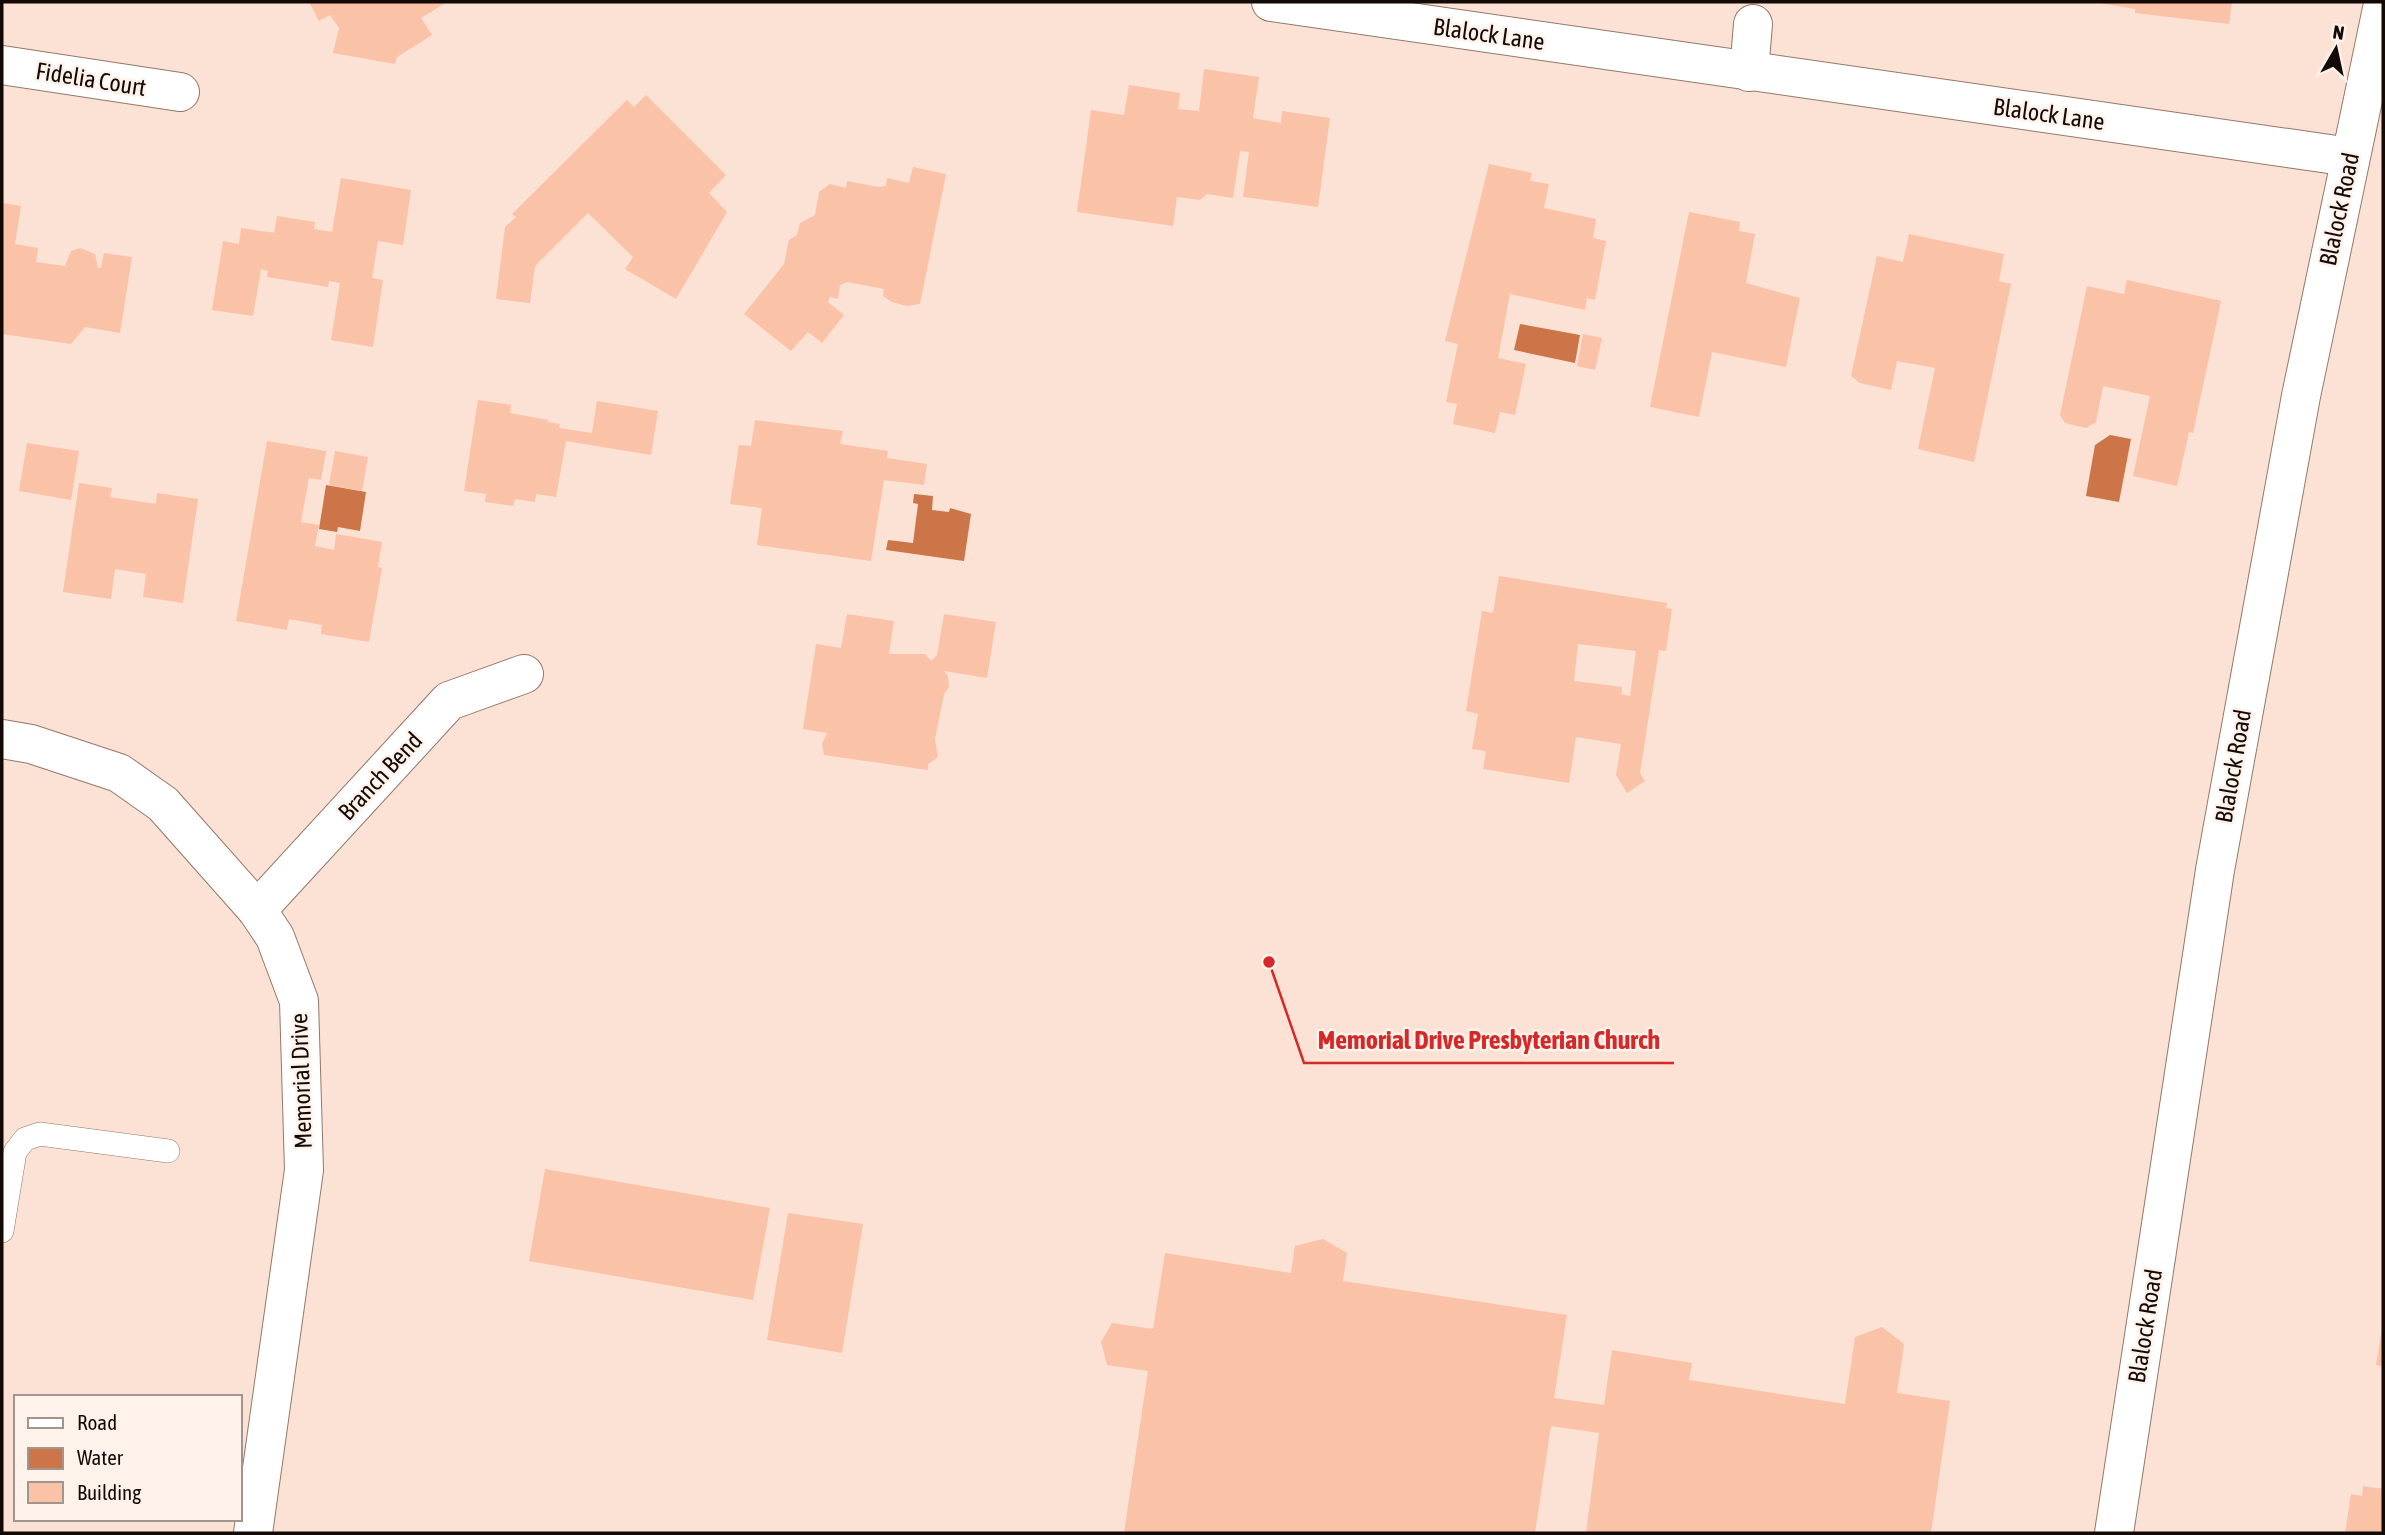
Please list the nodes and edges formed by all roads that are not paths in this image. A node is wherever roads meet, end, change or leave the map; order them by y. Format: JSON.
{"nodes":[{"id":1,"x":1271,"y":2,"type":"edge"},
{"id":2,"x":2383,"y":4,"type":"edge"},
{"id":3,"x":1753,"y":24,"type":"dead end"},
{"id":4,"x":2,"y":65,"type":"edge"},
{"id":5,"x":1749,"y":72,"type":"junction"},
{"id":6,"x":180,"y":92,"type":"dead end"},
{"id":7,"x":2350,"y":157,"type":"junction"},
{"id":8,"x":524,"y":674,"type":"dead end"},
{"id":9,"x":2,"y":739,"type":"edge"},
{"id":10,"x":257,"y":910,"type":"junction"},
{"id":11,"x":168,"y":1151,"type":"dead end"},
{"id":12,"x":2,"y":1231,"type":"edge"},
{"id":13,"x":253,"y":1533,"type":"edge"},
{"id":14,"x":2114,"y":1533,"type":"edge"}],
"edges":[{"from":1,"to":5,"type":"street","name":"Blalock Lane"},
{"from":2,"to":7,"type":"street","name":"Blalock Road"},
{"from":3,"to":5,"type":"street"},
{"from":4,"to":6,"type":"street","name":"Fidelia Court"},
{"from":5,"to":7,"type":"street","name":"Blalock Lane"},
{"from":7,"to":14,"type":"street","name":"Blalock Road"},
{"from":8,"to":10,"type":"street","name":"Branch Bend"},
{"from":9,"to":10,"type":"street","name":"Memorial Drive"},
{"from":10,"to":13,"type":"street","name":"Memorial Drive"},
{"from":11,"to":12,"type":"lane"}]}
